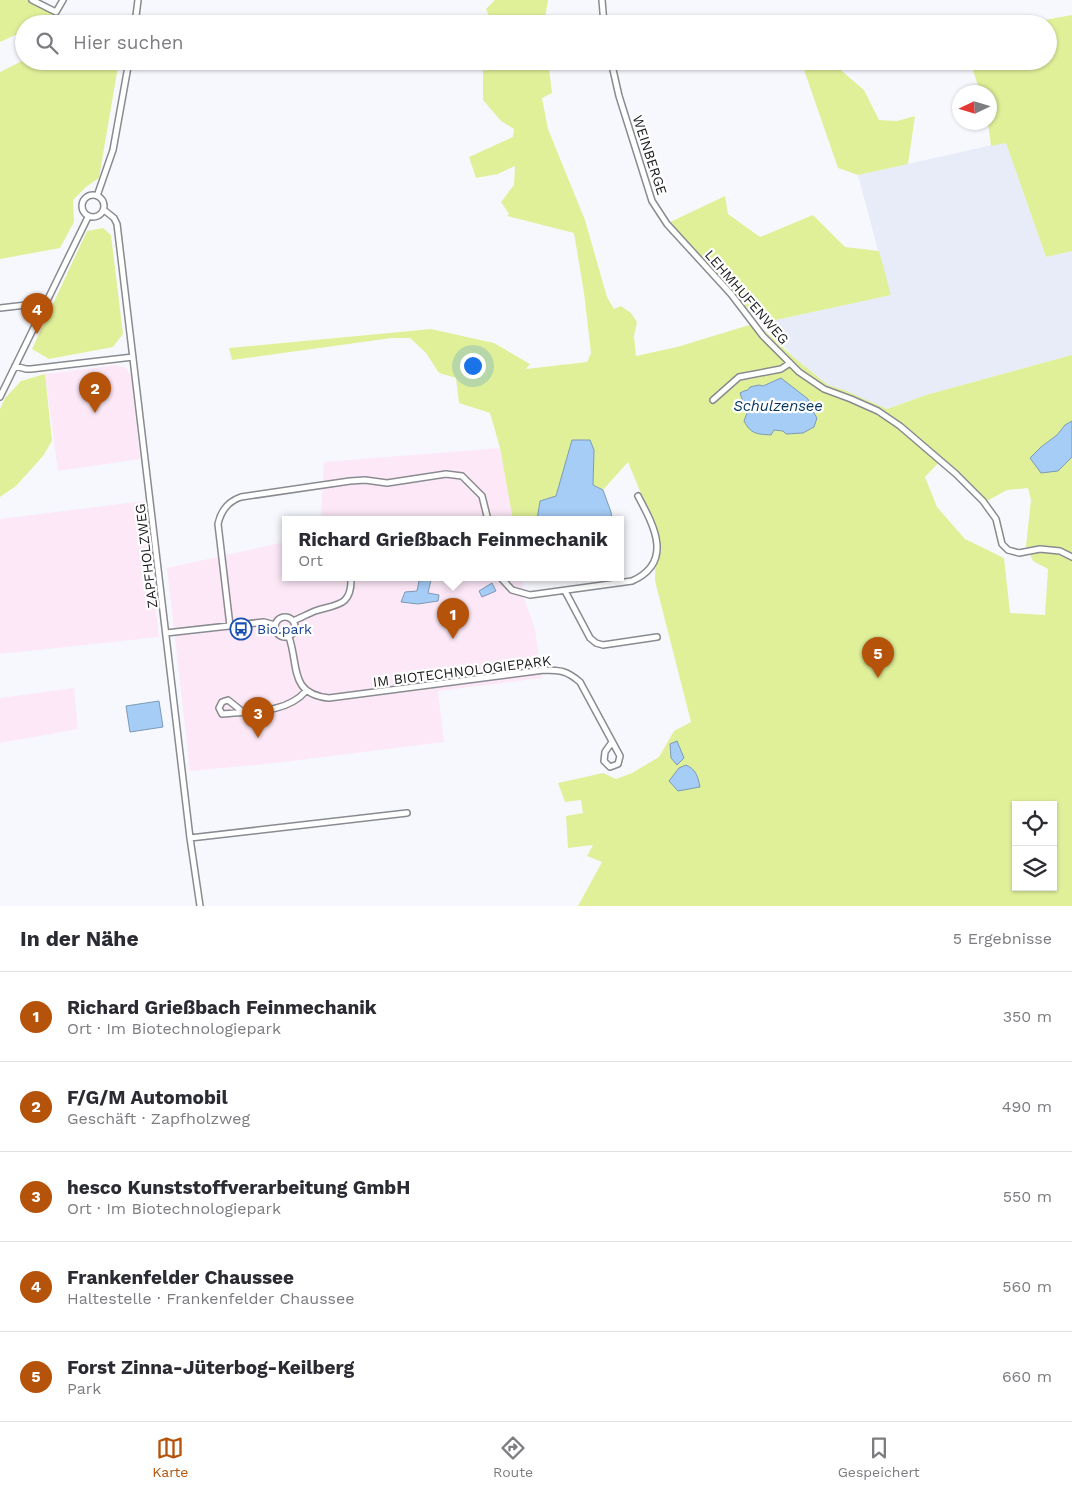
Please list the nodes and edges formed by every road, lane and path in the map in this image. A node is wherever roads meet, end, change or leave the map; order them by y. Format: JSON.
{"nodes":[{"id":1,"x":32,"y":0,"type":"edge"},
{"id":2,"x":63,"y":0,"type":"edge"},
{"id":3,"x":138,"y":0,"type":"edge"},
{"id":4,"x":602,"y":0,"type":"edge"},
{"id":5,"x":136,"y":15,"type":"edge"},
{"id":6,"x":603,"y":15,"type":"edge"},
{"id":7,"x":127,"y":70,"type":"edge"},
{"id":8,"x":613,"y":70,"type":"edge"},
{"id":9,"x":97,"y":196,"type":"junction"},
{"id":10,"x":104,"y":210,"type":"junction"},
{"id":11,"x":88,"y":216,"type":"junction"},
{"id":12,"x":688,"y":246,"type":"joint"},
{"id":13,"x":44,"y":306,"type":"junction"},
{"id":14,"x":0,"y":308,"type":"edge"},
{"id":15,"x":133,"y":357,"type":"junction"},
{"id":16,"x":790,"y":363,"type":"junction"},
{"id":17,"x":15,"y":366,"type":"junction"},
{"id":18,"x":0,"y":395,"type":"edge"},
{"id":19,"x":713,"y":400,"type":"dead end"},
{"id":20,"x":638,"y":496,"type":"dead end"},
{"id":21,"x":487,"y":516,"type":"edge"},
{"id":22,"x":1072,"y":557,"type":"edge"},
{"id":23,"x":351,"y":581,"type":"edge"},
{"id":24,"x":504,"y":581,"type":"edge"},
{"id":25,"x":565,"y":590,"type":"junction"},
{"id":26,"x":293,"y":622,"type":"junction"},
{"id":27,"x":275,"y":625,"type":"junction"},
{"id":28,"x":230,"y":626,"type":"junction"},
{"id":29,"x":166,"y":633,"type":"junction"},
{"id":30,"x":289,"y":637,"type":"junction"},
{"id":31,"x":657,"y":637,"type":"dead end"},
{"id":32,"x":306,"y":691,"type":"junction"},
{"id":33,"x":243,"y":712,"type":"junction"},
{"id":34,"x":612,"y":742,"type":"junction"},
{"id":35,"x":407,"y":813,"type":"dead end"},
{"id":36,"x":190,"y":838,"type":"junction"},
{"id":37,"x":200,"y":906,"type":"edge"}],
"edges":[{"from":1,"to":2,"type":"street"},
{"from":3,"to":5,"type":"street"},
{"from":4,"to":6,"type":"street"},
{"from":7,"to":9,"type":"street"},
{"from":8,"to":12,"type":"street","name":"WEINBERGE"},
{"from":9,"to":10,"type":"street"},
{"from":9,"to":11,"type":"street"},
{"from":10,"to":11,"type":"street"},
{"from":10,"to":15,"type":"street","name":"ZAPFHOLZWEG"},
{"from":11,"to":13,"type":"street"},
{"from":12,"to":16,"type":"street","name":"LEHMHUFENWEG"},
{"from":13,"to":14,"type":"street"},
{"from":13,"to":17,"type":"street"},
{"from":15,"to":17,"type":"street"},
{"from":15,"to":29,"type":"street","name":"ZAPFHOLZWEG"},
{"from":16,"to":19,"type":"street","name":"LEHMHUFENWEG"},
{"from":16,"to":22,"type":"street","name":"LEHMHUFENWEG"},
{"from":17,"to":18,"type":"street"},
{"from":20,"to":25,"type":"street"},
{"from":21,"to":28,"type":"street"},
{"from":23,"to":26,"type":"street"},
{"from":24,"to":25,"type":"street"},
{"from":25,"to":31,"type":"street"},
{"from":26,"to":27,"type":"street"},
{"from":26,"to":30,"type":"street"},
{"from":27,"to":28,"type":"street"},
{"from":27,"to":30,"type":"street"},
{"from":28,"to":29,"type":"street"},
{"from":29,"to":36,"type":"street","name":"ZAPFHOLZWEG"},
{"from":30,"to":32,"type":"street"},
{"from":32,"to":33,"type":"street"},
{"from":32,"to":34,"type":"street","name":"IM BIOTECHNOLOGIEPARK"},
{"from":33,"to":33,"type":"street"},
{"from":34,"to":34,"type":"street","name":"IM BIOTECHNOLOGIEPARK"},
{"from":35,"to":36,"type":"street"},
{"from":36,"to":37,"type":"street","name":"ZAPFHOLZWEG"}]}
